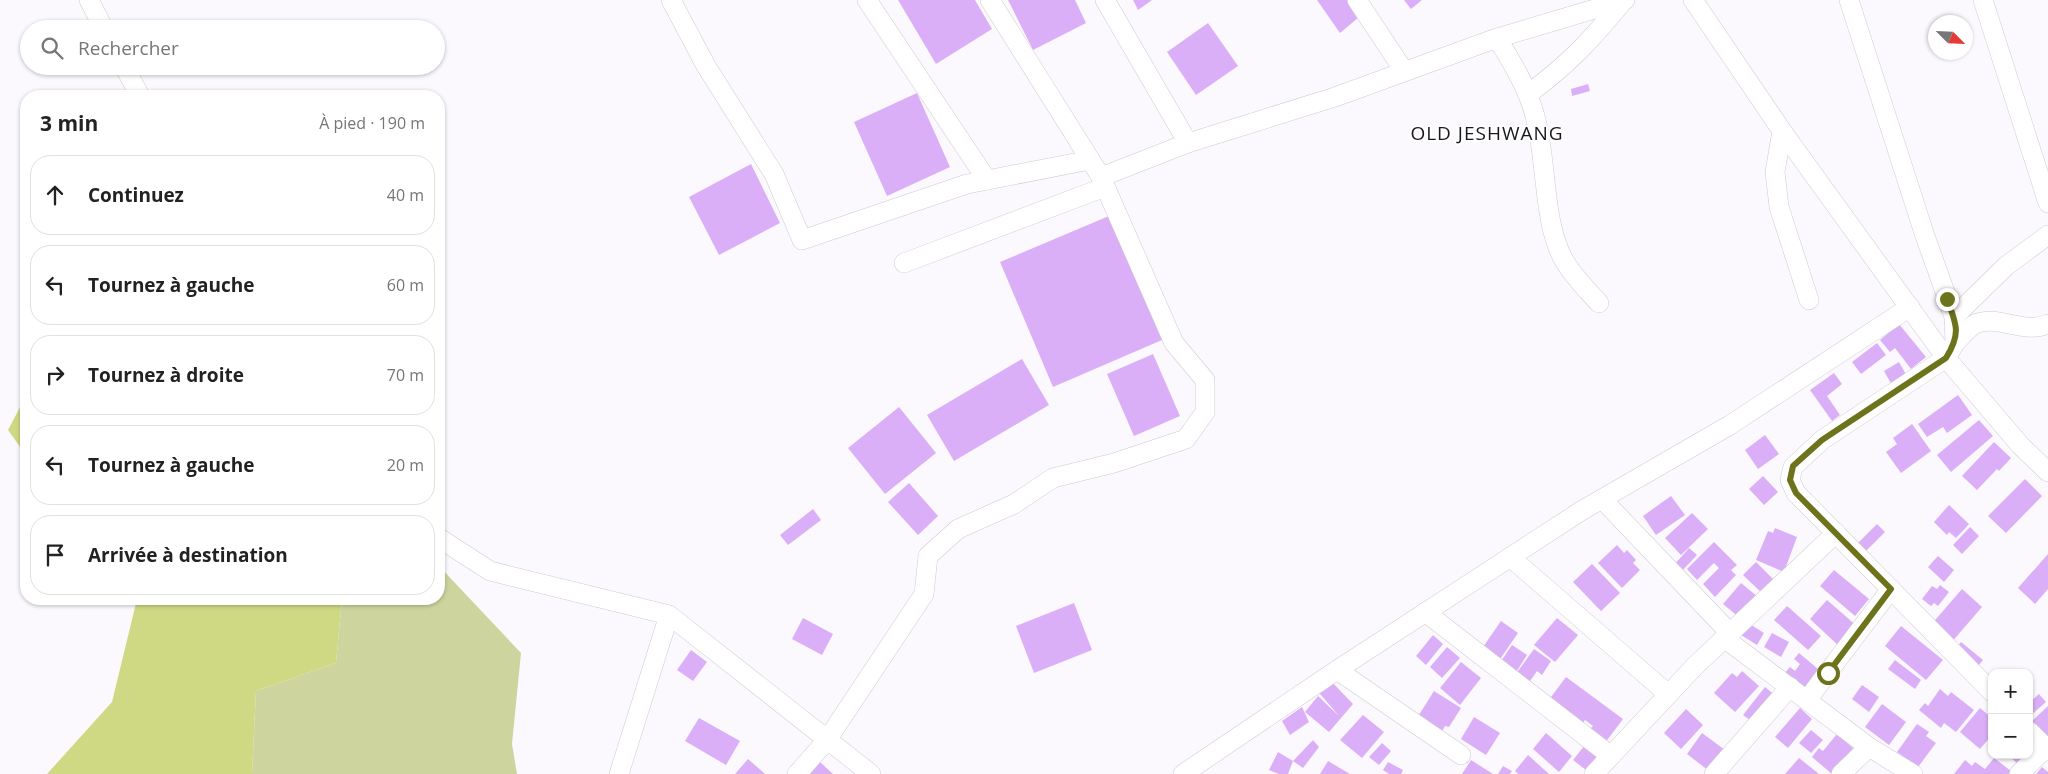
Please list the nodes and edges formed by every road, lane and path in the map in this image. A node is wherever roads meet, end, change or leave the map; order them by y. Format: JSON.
{"nodes":[{"id":1,"x":89,"y":0,"type":"edge"},
{"id":2,"x":671,"y":0,"type":"edge"},
{"id":3,"x":868,"y":0,"type":"edge"},
{"id":4,"x":990,"y":0,"type":"edge"},
{"id":5,"x":1105,"y":0,"type":"edge"},
{"id":6,"x":1357,"y":0,"type":"edge"},
{"id":7,"x":1625,"y":0,"type":"edge"},
{"id":8,"x":1693,"y":0,"type":"edge"},
{"id":9,"x":1849,"y":0,"type":"edge"},
{"id":10,"x":1983,"y":0,"type":"edge"},
{"id":11,"x":99,"y":20,"type":"edge"},
{"id":12,"x":1497,"y":38,"type":"junction"},
{"id":13,"x":1404,"y":71,"type":"junction"},
{"id":14,"x":129,"y":75,"type":"edge"},
{"id":15,"x":137,"y":90,"type":"edge"},
{"id":16,"x":1528,"y":94,"type":"junction"},
{"id":17,"x":1782,"y":131,"type":"junction"},
{"id":18,"x":1188,"y":143,"type":"junction"},
{"id":19,"x":1090,"y":160,"type":"junction"},
{"id":20,"x":987,"y":180,"type":"junction"},
{"id":21,"x":1103,"y":182,"type":"junction"},
{"id":22,"x":2048,"y":203,"type":"edge"},
{"id":23,"x":2048,"y":235,"type":"edge"},
{"id":24,"x":904,"y":263,"type":"dead end"},
{"id":25,"x":1808,"y":300,"type":"dead end"},
{"id":26,"x":1599,"y":303,"type":"dead end"},
{"id":27,"x":1910,"y":307,"type":"junction"},
{"id":28,"x":1954,"y":317,"type":"junction"},
{"id":29,"x":2048,"y":324,"type":"edge"},
{"id":30,"x":1951,"y":350,"type":"junction"},
{"id":31,"x":2048,"y":472,"type":"edge"},
{"id":32,"x":1602,"y":499,"type":"junction"},
{"id":33,"x":1836,"y":534,"type":"junction"},
{"id":34,"x":445,"y":542,"type":"edge"},
{"id":35,"x":1510,"y":557,"type":"junction"},
{"id":36,"x":1891,"y":589,"type":"junction"},
{"id":37,"x":1425,"y":612,"type":"junction"},
{"id":38,"x":669,"y":615,"type":"junction"},
{"id":39,"x":1727,"y":635,"type":"junction"},
{"id":40,"x":1338,"y":670,"type":"junction"},
{"id":41,"x":1790,"y":688,"type":"junction"},
{"id":42,"x":1988,"y":688,"type":"edge"},
{"id":43,"x":1668,"y":694,"type":"junction"},
{"id":44,"x":1807,"y":700,"type":"junction"},
{"id":45,"x":2033,"y":735,"type":"edge"},
{"id":46,"x":827,"y":740,"type":"junction"},
{"id":47,"x":1869,"y":747,"type":"junction"},
{"id":48,"x":2047,"y":749,"type":"edge"},
{"id":49,"x":1461,"y":755,"type":"dead end"},
{"id":50,"x":1612,"y":756,"type":"junction"},
{"id":51,"x":619,"y":774,"type":"edge"},
{"id":52,"x":797,"y":774,"type":"edge"},
{"id":53,"x":871,"y":774,"type":"edge"},
{"id":54,"x":1183,"y":774,"type":"edge"},
{"id":55,"x":1594,"y":774,"type":"edge"},
{"id":56,"x":1714,"y":774,"type":"edge"},
{"id":57,"x":1841,"y":774,"type":"edge"},
{"id":58,"x":1913,"y":774,"type":"edge"},
{"id":59,"x":2019,"y":774,"type":"edge"}],
"edges":[{"from":1,"to":11,"type":"street"},
{"from":2,"to":20,"type":"street"},
{"from":3,"to":20,"type":"street"},
{"from":4,"to":19,"type":"street"},
{"from":5,"to":18,"type":"street"},
{"from":6,"to":13,"type":"street"},
{"from":7,"to":12,"type":"street"},
{"from":7,"to":16,"type":"street"},
{"from":8,"to":17,"type":"street"},
{"from":9,"to":28,"type":"street"},
{"from":10,"to":22,"type":"street"},
{"from":12,"to":13,"type":"street"},
{"from":12,"to":16,"type":"street"},
{"from":13,"to":18,"type":"street"},
{"from":14,"to":15,"type":"street"},
{"from":16,"to":26,"type":"street"},
{"from":17,"to":25,"type":"street"},
{"from":17,"to":27,"type":"street"},
{"from":18,"to":21,"type":"street"},
{"from":19,"to":20,"type":"street"},
{"from":19,"to":21,"type":"street"},
{"from":21,"to":24,"type":"street"},
{"from":21,"to":46,"type":"street"},
{"from":23,"to":28,"type":"street"},
{"from":27,"to":30,"type":"street"},
{"from":27,"to":32,"type":"street"},
{"from":28,"to":30,"type":"street"},
{"from":29,"to":30,"type":"street"},
{"from":30,"to":31,"type":"street"},
{"from":30,"to":33,"type":"street"},
{"from":32,"to":35,"type":"street"},
{"from":32,"to":39,"type":"street"},
{"from":33,"to":36,"type":"street"},
{"from":33,"to":39,"type":"street"},
{"from":34,"to":38,"type":"street"},
{"from":35,"to":37,"type":"street"},
{"from":35,"to":43,"type":"street"},
{"from":36,"to":42,"type":"street"},
{"from":36,"to":44,"type":"street"},
{"from":37,"to":40,"type":"street"},
{"from":37,"to":50,"type":"street"},
{"from":38,"to":46,"type":"street"},
{"from":38,"to":51,"type":"street"},
{"from":39,"to":41,"type":"street"},
{"from":39,"to":43,"type":"street"},
{"from":40,"to":49,"type":"street"},
{"from":40,"to":54,"type":"street"},
{"from":41,"to":44,"type":"street"},
{"from":41,"to":56,"type":"street"},
{"from":43,"to":50,"type":"street"},
{"from":44,"to":47,"type":"street"},
{"from":45,"to":48,"type":"street"},
{"from":46,"to":52,"type":"street"},
{"from":46,"to":53,"type":"street"},
{"from":47,"to":57,"type":"street"},
{"from":47,"to":58,"type":"street"},
{"from":48,"to":59,"type":"street"},
{"from":50,"to":55,"type":"street"}]}
